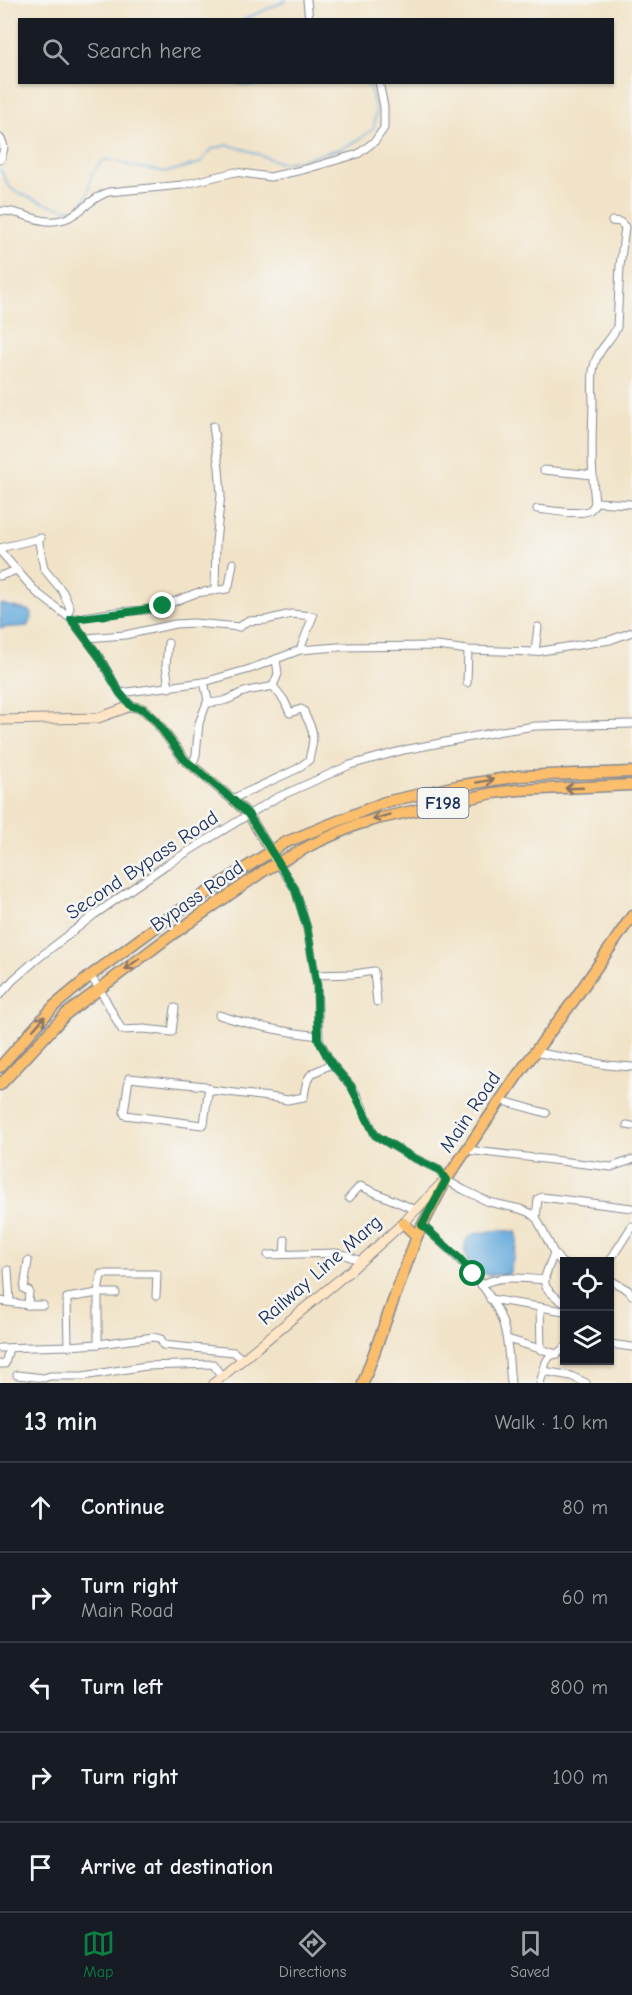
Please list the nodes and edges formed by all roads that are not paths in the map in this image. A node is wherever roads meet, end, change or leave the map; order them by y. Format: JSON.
{"nodes":[{"id":1,"x":307,"y":0,"type":"edge"},
{"id":2,"x":309,"y":18,"type":"edge"},
{"id":3,"x":379,"y":84,"type":"edge"},
{"id":4,"x":0,"y":138,"type":"edge"},
{"id":5,"x":0,"y":160,"type":"edge"},
{"id":6,"x":0,"y":211,"type":"edge"},
{"id":7,"x":612,"y":220,"type":"dead end"},
{"id":8,"x":213,"y":426,"type":"dead end"},
{"id":9,"x":544,"y":470,"type":"dead end"},
{"id":10,"x":592,"y":474,"type":"junction"},
{"id":11,"x":595,"y":502,"type":"junction"},
{"id":12,"x":632,"y":504,"type":"edge"},
{"id":13,"x":537,"y":509,"type":"dead end"},
{"id":14,"x":0,"y":550,"type":"edge"},
{"id":15,"x":233,"y":564,"type":"dead end"},
{"id":16,"x":17,"y":570,"type":"junction"},
{"id":17,"x":0,"y":576,"type":"edge"},
{"id":18,"x":215,"y":589,"type":"junction"},
{"id":19,"x":69,"y":618,"type":"junction"},
{"id":20,"x":538,"y":627,"type":"dead end"},
{"id":21,"x":632,"y":632,"type":"edge"},
{"id":22,"x":86,"y":638,"type":"junction"},
{"id":23,"x":168,"y":643,"type":"dead end"},
{"id":24,"x":300,"y":650,"type":"junction"},
{"id":25,"x":468,"y":650,"type":"junction"},
{"id":26,"x":535,"y":652,"type":"junction"},
{"id":27,"x":276,"y":659,"type":"junction"},
{"id":28,"x":204,"y":682,"type":"junction"},
{"id":29,"x":467,"y":682,"type":"dead end"},
{"id":30,"x":273,"y":686,"type":"junction"},
{"id":31,"x":169,"y":688,"type":"junction"},
{"id":32,"x":120,"y":693,"type":"junction"},
{"id":33,"x":207,"y":702,"type":"junction"},
{"id":34,"x":131,"y":706,"type":"junction"},
{"id":35,"x":0,"y":720,"type":"edge"},
{"id":36,"x":632,"y":724,"type":"edge"},
{"id":37,"x":192,"y":766,"type":"junction"},
{"id":38,"x":632,"y":772,"type":"edge"},
{"id":39,"x":632,"y":785,"type":"edge"},
{"id":40,"x":457,"y":786,"type":"junction"},
{"id":41,"x":232,"y":799,"type":"junction"},
{"id":42,"x":460,"y":799,"type":"junction"},
{"id":43,"x":248,"y":814,"type":"junction"},
{"id":44,"x":271,"y":851,"type":"junction"},
{"id":45,"x":277,"y":862,"type":"junction"},
{"id":46,"x":632,"y":916,"type":"edge"},
{"id":47,"x":315,"y":975,"type":"junction"},
{"id":48,"x":90,"y":976,"type":"junction"},
{"id":49,"x":100,"y":988,"type":"junction"},
{"id":50,"x":0,"y":995,"type":"edge"},
{"id":51,"x":376,"y":1002,"type":"dead end"},
{"id":52,"x":175,"y":1008,"type":"dead end"},
{"id":53,"x":219,"y":1015,"type":"dead end"},
{"id":54,"x":319,"y":1036,"type":"junction"},
{"id":55,"x":534,"y":1052,"type":"junction"},
{"id":56,"x":331,"y":1063,"type":"junction"},
{"id":57,"x":0,"y":1066,"type":"edge"},
{"id":58,"x":632,"y":1067,"type":"edge"},
{"id":59,"x":0,"y":1085,"type":"edge"},
{"id":60,"x":211,"y":1090,"type":"junction"},
{"id":61,"x":500,"y":1100,"type":"junction"},
{"id":62,"x":546,"y":1113,"type":"dead end"},
{"id":63,"x":467,"y":1150,"type":"junction"},
{"id":64,"x":632,"y":1160,"type":"edge"},
{"id":65,"x":446,"y":1180,"type":"junction"},
{"id":66,"x":349,"y":1198,"type":"dead end"},
{"id":67,"x":632,"y":1208,"type":"edge"},
{"id":68,"x":416,"y":1210,"type":"junction"},
{"id":69,"x":536,"y":1217,"type":"junction"},
{"id":70,"x":403,"y":1223,"type":"junction"},
{"id":71,"x":422,"y":1225,"type":"junction"},
{"id":72,"x":632,"y":1226,"type":"edge"},
{"id":73,"x":417,"y":1236,"type":"junction"},
{"id":74,"x":285,"y":1240,"type":"dead end"},
{"id":75,"x":554,"y":1253,"type":"junction"},
{"id":76,"x":284,"y":1254,"type":"junction"},
{"id":77,"x":268,"y":1255,"type":"dead end"},
{"id":78,"x":612,"y":1257,"type":"edge"},
{"id":79,"x":28,"y":1261,"type":"dead end"},
{"id":80,"x":361,"y":1261,"type":"junction"},
{"id":81,"x":560,"y":1261,"type":"edge"},
{"id":82,"x":8,"y":1270,"type":"dead end"},
{"id":83,"x":545,"y":1280,"type":"junction"},
{"id":84,"x":614,"y":1283,"type":"edge"},
{"id":85,"x":481,"y":1285,"type":"junction"},
{"id":86,"x":632,"y":1286,"type":"edge"},
{"id":87,"x":622,"y":1287,"type":"junction"},
{"id":88,"x":98,"y":1293,"type":"junction"},
{"id":89,"x":116,"y":1293,"type":"dead end"},
{"id":90,"x":632,"y":1295,"type":"edge"},
{"id":91,"x":156,"y":1296,"type":"dead end"},
{"id":92,"x":490,"y":1299,"type":"junction"},
{"id":93,"x":0,"y":1301,"type":"edge"},
{"id":94,"x":560,"y":1301,"type":"edge"},
{"id":95,"x":10,"y":1302,"type":"junction"},
{"id":96,"x":28,"y":1305,"type":"junction"},
{"id":97,"x":43,"y":1305,"type":"dead end"},
{"id":98,"x":540,"y":1308,"type":"junction"},
{"id":99,"x":560,"y":1310,"type":"edge"},
{"id":100,"x":507,"y":1339,"type":"junction"},
{"id":101,"x":98,"y":1344,"type":"junction"},
{"id":102,"x":614,"y":1345,"type":"edge"},
{"id":103,"x":68,"y":1346,"type":"junction"},
{"id":104,"x":632,"y":1347,"type":"edge"},
{"id":105,"x":0,"y":1348,"type":"edge"},
{"id":106,"x":9,"y":1348,"type":"junction"},
{"id":107,"x":541,"y":1350,"type":"junction"},
{"id":108,"x":560,"y":1351,"type":"edge"},
{"id":109,"x":557,"y":1354,"type":"junction"},
{"id":110,"x":243,"y":1360,"type":"junction"},
{"id":111,"x":0,"y":1364,"type":"edge"},
{"id":112,"x":544,"y":1371,"type":"junction"},
{"id":113,"x":17,"y":1375,"type":"dead end"},
{"id":114,"x":222,"y":1377,"type":"junction"},
{"id":115,"x":214,"y":1383,"type":"edge"},
{"id":116,"x":363,"y":1383,"type":"edge"},
{"id":117,"x":511,"y":1383,"type":"edge"},
{"id":118,"x":540,"y":1383,"type":"edge"},
{"id":119,"x":586,"y":1383,"type":"edge"}],
"edges":[{"from":1,"to":2,"type":"street"},
{"from":3,"to":6,"type":"street"},
{"from":4,"to":5,"type":"street"},
{"from":7,"to":10,"type":"street"},
{"from":8,"to":18,"type":"street"},
{"from":9,"to":10,"type":"street"},
{"from":10,"to":11,"type":"street"},
{"from":11,"to":12,"type":"street"},
{"from":11,"to":13,"type":"street"},
{"from":14,"to":16,"type":"street"},
{"from":14,"to":19,"type":"street"},
{"from":15,"to":18,"type":"street"},
{"from":16,"to":17,"type":"street"},
{"from":16,"to":19,"type":"street"},
{"from":18,"to":19,"type":"street"},
{"from":19,"to":22,"type":"street"},
{"from":20,"to":26,"type":"street"},
{"from":21,"to":26,"type":"street"},
{"from":22,"to":24,"type":"street"},
{"from":22,"to":32,"type":"street"},
{"from":23,"to":31,"type":"street"},
{"from":24,"to":25,"type":"street"},
{"from":24,"to":27,"type":"street"},
{"from":25,"to":26,"type":"street"},
{"from":25,"to":29,"type":"street"},
{"from":27,"to":28,"type":"street"},
{"from":27,"to":30,"type":"street"},
{"from":28,"to":31,"type":"street"},
{"from":28,"to":33,"type":"street"},
{"from":30,"to":33,"type":"street"},
{"from":30,"to":41,"type":"street"},
{"from":31,"to":32,"type":"street"},
{"from":32,"to":34,"type":"street"},
{"from":33,"to":37,"type":"street"},
{"from":34,"to":35,"type":"street"},
{"from":34,"to":37,"type":"street"},
{"from":36,"to":43,"type":"street","name":"Second Bypass Road"},
{"from":37,"to":41,"type":"street"},
{"from":40,"to":38,"type":"main road","name":"Bypass Road","number":"F198","one_way":true},
{"from":39,"to":42,"type":"main road","name":"Bypass Road","number":"F198","one_way":true},
{"from":40,"to":42,"type":"main road"},
{"from":40,"to":44,"type":"main road","name":"Bypass Road","number":"F198"},
{"from":41,"to":43,"type":"street"},
{"from":42,"to":45,"type":"main road","name":"Bypass Road","number":"F198","one_way":true},
{"from":43,"to":44,"type":"street"},
{"from":43,"to":50,"type":"street","name":"Second Bypass Road"},
{"from":44,"to":45,"type":"street"},
{"from":44,"to":48,"type":"main road","name":"Bypass Road","number":"F198"},
{"from":45,"to":47,"type":"street"},
{"from":45,"to":49,"type":"main road","name":"Bypass Road","number":"F198","one_way":true},
{"from":46,"to":55,"type":"main road","name":"Main Road"},
{"from":47,"to":51,"type":"street"},
{"from":47,"to":54,"type":"street"},
{"from":48,"to":49,"type":"street"},
{"from":57,"to":48,"type":"main road","name":"Bypass Road","number":"F198","one_way":true},
{"from":49,"to":52,"type":"street"},
{"from":49,"to":59,"type":"main road","name":"Bypass Road","number":"F198"},
{"from":53,"to":54,"type":"street"},
{"from":54,"to":56,"type":"street"},
{"from":55,"to":58,"type":"street"},
{"from":55,"to":61,"type":"main road","name":"Main Road"},
{"from":56,"to":60,"type":"street"},
{"from":56,"to":65,"type":"street"},
{"from":60,"to":60,"type":"street"},
{"from":61,"to":62,"type":"street"},
{"from":61,"to":63,"type":"main road","name":"Main Road"},
{"from":63,"to":64,"type":"street"},
{"from":63,"to":65,"type":"main road","name":"Main Road"},
{"from":65,"to":68,"type":"street","name":"Railway Line Marg"},
{"from":65,"to":69,"type":"street"},
{"from":65,"to":71,"type":"main road","name":"Main Road"},
{"from":66,"to":68,"type":"street"},
{"from":67,"to":69,"type":"street"},
{"from":68,"to":70,"type":"street","name":"Railway Line Marg"},
{"from":69,"to":75,"type":"street"},
{"from":70,"to":73,"type":"main road"},
{"from":70,"to":80,"type":"street","name":"Railway Line Marg"},
{"from":71,"to":73,"type":"main road","name":"Main Road"},
{"from":71,"to":85,"type":"street"},
{"from":72,"to":78,"type":"street"},
{"from":73,"to":116,"type":"main road","name":"Main Road"},
{"from":74,"to":76,"type":"street"},
{"from":75,"to":81,"type":"street"},
{"from":75,"to":83,"type":"street"},
{"from":76,"to":77,"type":"street"},
{"from":76,"to":80,"type":"street"},
{"from":79,"to":96,"type":"street"},
{"from":80,"to":110,"type":"street","name":"Railway Line Marg"},
{"from":82,"to":95,"type":"street"},
{"from":83,"to":85,"type":"street"},
{"from":83,"to":94,"type":"street"},
{"from":84,"to":87,"type":"street"},
{"from":85,"to":92,"type":"street"},
{"from":86,"to":87,"type":"street"},
{"from":87,"to":90,"type":"street"},
{"from":88,"to":89,"type":"street"},
{"from":88,"to":91,"type":"street"},
{"from":88,"to":101,"type":"street"},
{"from":88,"to":103,"type":"street"},
{"from":92,"to":98,"type":"street"},
{"from":92,"to":100,"type":"street"},
{"from":93,"to":95,"type":"street"},
{"from":95,"to":96,"type":"street"},
{"from":96,"to":97,"type":"street"},
{"from":98,"to":99,"type":"street"},
{"from":98,"to":107,"type":"street"},
{"from":100,"to":107,"type":"street"},
{"from":100,"to":117,"type":"street"},
{"from":101,"to":103,"type":"street"},
{"from":101,"to":110,"type":"street"},
{"from":102,"to":104,"type":"street"},
{"from":103,"to":106,"type":"street"},
{"from":105,"to":106,"type":"street"},
{"from":106,"to":111,"type":"street"},
{"from":107,"to":109,"type":"street"},
{"from":108,"to":109,"type":"street"},
{"from":109,"to":112,"type":"street"},
{"from":110,"to":114,"type":"street","name":"Railway Line Marg"},
{"from":112,"to":118,"type":"street"},
{"from":112,"to":119,"type":"street"},
{"from":113,"to":114,"type":"street"},
{"from":114,"to":115,"type":"street","name":"Railway Line Marg"}]}
